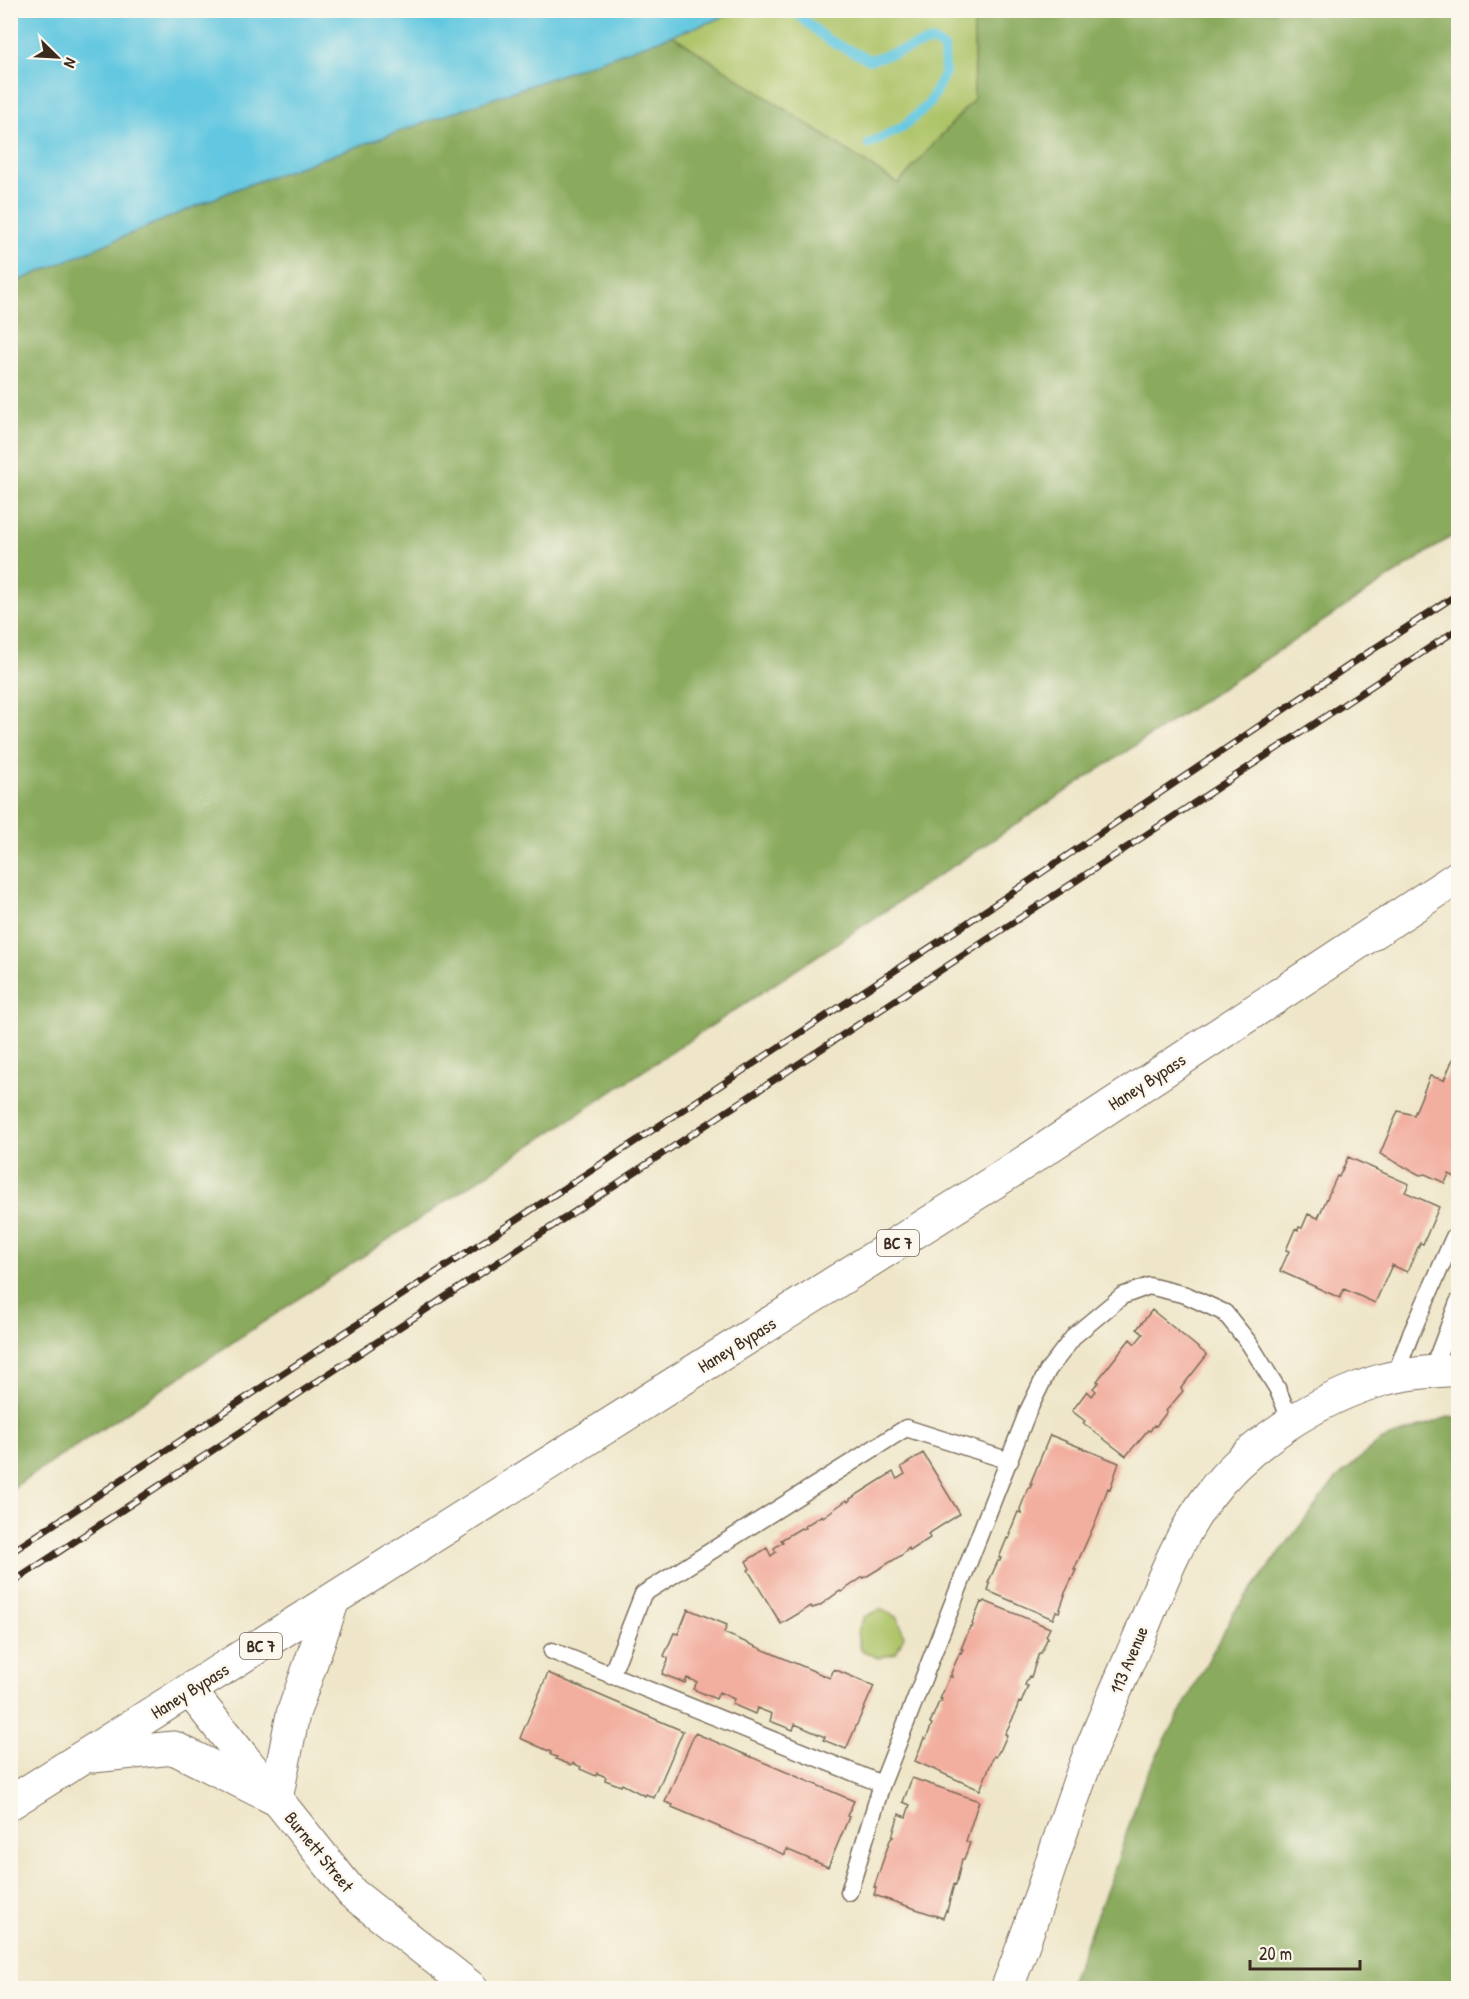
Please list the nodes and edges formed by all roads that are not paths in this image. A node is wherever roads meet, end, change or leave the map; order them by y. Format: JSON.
{"nodes":[{"id":1,"x":1458,"y":877,"type":"edge"},
{"id":2,"x":1458,"y":1233,"type":"edge"},
{"id":3,"x":1458,"y":1302,"type":"edge"},
{"id":4,"x":1445,"y":1370,"type":"edge"},
{"id":5,"x":1394,"y":1377,"type":"junction"},
{"id":6,"x":1291,"y":1421,"type":"junction"},
{"id":7,"x":1010,"y":1461,"type":"junction"},
{"id":8,"x":333,"y":1600,"type":"junction"},
{"id":9,"x":552,"y":1651,"type":"dead end"},
{"id":10,"x":611,"y":1676,"type":"junction"},
{"id":11,"x":190,"y":1691,"type":"junction"},
{"id":12,"x":85,"y":1756,"type":"junction"},
{"id":13,"x":882,"y":1784,"type":"junction"},
{"id":14,"x":276,"y":1799,"type":"junction"},
{"id":15,"x":10,"y":1803,"type":"edge"},
{"id":16,"x":849,"y":1892,"type":"dead end"},
{"id":17,"x":472,"y":1989,"type":"edge"},
{"id":18,"x":1007,"y":1989,"type":"edge"}],
"edges":[{"from":1,"to":8,"type":"highway","name":"Haney Bypass","number":"BC 7"},
{"from":2,"to":5,"type":"lane"},
{"from":3,"to":4,"type":"lane"},
{"from":4,"to":5,"type":"street","name":"113 Avenue"},
{"from":5,"to":6,"type":"street","name":"113 Avenue"},
{"from":6,"to":7,"type":"lane"},
{"from":6,"to":18,"type":"street","name":"113 Avenue"},
{"from":7,"to":10,"type":"lane"},
{"from":7,"to":13,"type":"lane"},
{"from":8,"to":11,"type":"highway","name":"Haney Bypass","number":"BC 7"},
{"from":8,"to":14,"type":"highway"},
{"from":9,"to":10,"type":"lane"},
{"from":10,"to":13,"type":"lane"},
{"from":11,"to":12,"type":"highway","name":"Haney Bypass","number":"BC 7"},
{"from":11,"to":14,"type":"street","name":"Burnett Street"},
{"from":12,"to":14,"type":"highway"},
{"from":12,"to":15,"type":"highway","name":"Haney Bypass","number":"BC 7"},
{"from":13,"to":16,"type":"lane"},
{"from":14,"to":17,"type":"street","name":"Burnett Street"}]}
